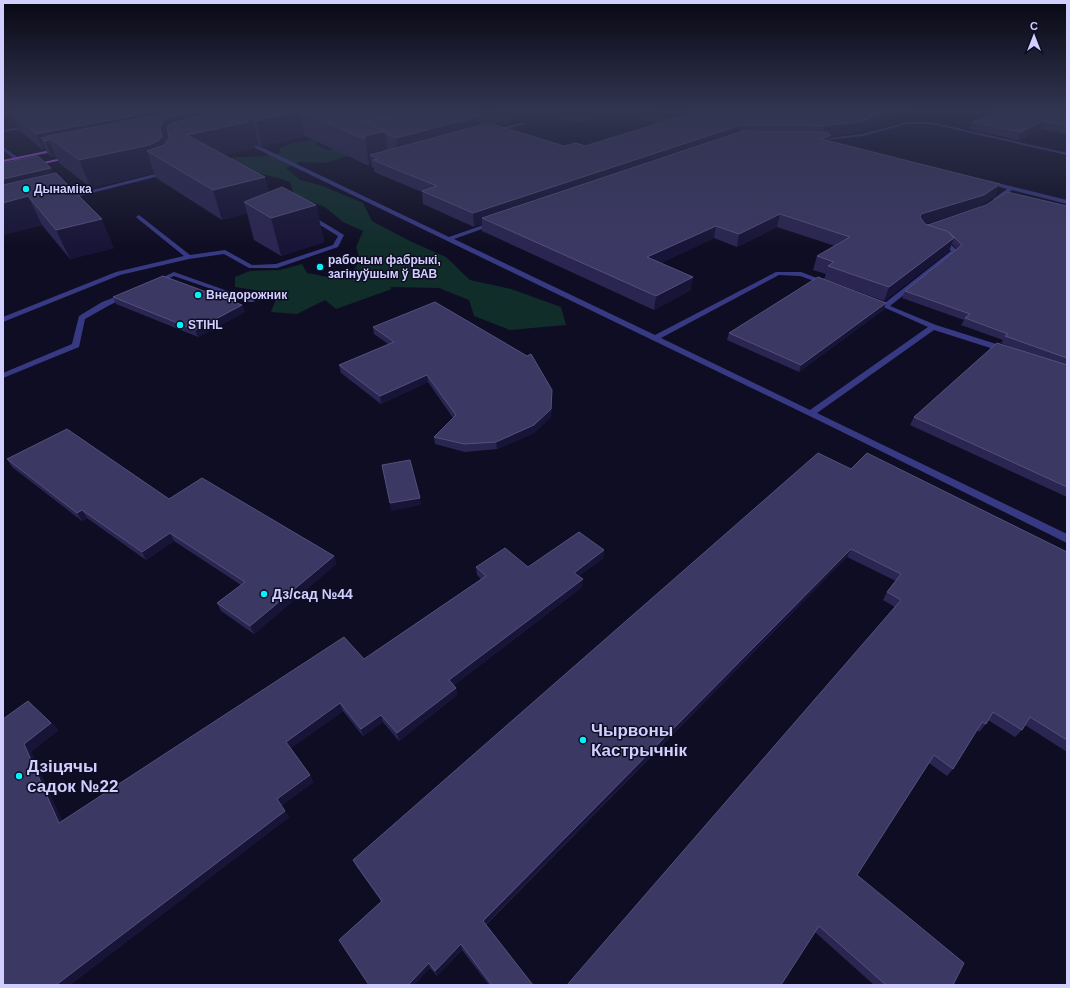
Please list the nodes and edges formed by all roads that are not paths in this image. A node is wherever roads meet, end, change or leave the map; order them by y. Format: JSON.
{"nodes":[{"id":1,"x":14,"y":156,"type":"edge"},
{"id":2,"x":26,"y":156,"type":"edge"},
{"id":3,"x":77,"y":156,"type":"edge"},
{"id":4,"x":276,"y":156,"type":"edge"},
{"id":5,"x":17,"y":158,"type":"junction"},
{"id":6,"x":3,"y":161,"type":"edge"},
{"id":7,"x":26,"y":166,"type":"junction"},
{"id":8,"x":18,"y":168,"type":"edge"},
{"id":9,"x":170,"y":170,"type":"edge"},
{"id":10,"x":981,"y":181,"type":"edge"},
{"id":11,"x":1012,"y":188,"type":"junction"},
{"id":12,"x":61,"y":199,"type":"edge"},
{"id":13,"x":1067,"y":202,"type":"edge"},
{"id":14,"x":987,"y":205,"type":"edge"},
{"id":15,"x":301,"y":212,"type":"dead end"},
{"id":16,"x":139,"y":218,"type":"dead end"},
{"id":17,"x":501,"y":221,"type":"edge"},
{"id":18,"x":930,"y":238,"type":"edge"},
{"id":19,"x":449,"y":239,"type":"junction"},
{"id":20,"x":189,"y":257,"type":"junction"},
{"id":21,"x":146,"y":286,"type":"edge"},
{"id":22,"x":836,"y":287,"type":"edge"},
{"id":23,"x":132,"y":292,"type":"edge"},
{"id":24,"x":251,"y":301,"type":"dead end"},
{"id":25,"x":3,"y":320,"type":"edge"},
{"id":26,"x":933,"y":327,"type":"junction"},
{"id":27,"x":656,"y":338,"type":"junction"},
{"id":28,"x":1014,"y":352,"type":"edge"},
{"id":29,"x":3,"y":376,"type":"edge"},
{"id":30,"x":811,"y":413,"type":"junction"},
{"id":31,"x":1067,"y":539,"type":"edge"}],
"edges":[{"from":1,"to":5,"type":"street"},
{"from":2,"to":5,"type":"main road"},
{"from":3,"to":7,"type":"main road"},
{"from":4,"to":19,"type":"street"},
{"from":5,"to":6,"type":"main road"},
{"from":5,"to":7,"type":"street"},
{"from":7,"to":8,"type":"main road"},
{"from":9,"to":12,"type":"street"},
{"from":10,"to":11,"type":"street"},
{"from":11,"to":13,"type":"street"},
{"from":11,"to":14,"type":"street"},
{"from":15,"to":20,"type":"street"},
{"from":16,"to":20,"type":"street"},
{"from":17,"to":19,"type":"street"},
{"from":18,"to":26,"type":"street"},
{"from":19,"to":27,"type":"street"},
{"from":20,"to":25,"type":"street"},
{"from":21,"to":24,"type":"street"},
{"from":22,"to":27,"type":"street"},
{"from":23,"to":29,"type":"street"},
{"from":26,"to":28,"type":"street"},
{"from":26,"to":30,"type":"street"},
{"from":27,"to":30,"type":"street"},
{"from":30,"to":31,"type":"street"}]}
